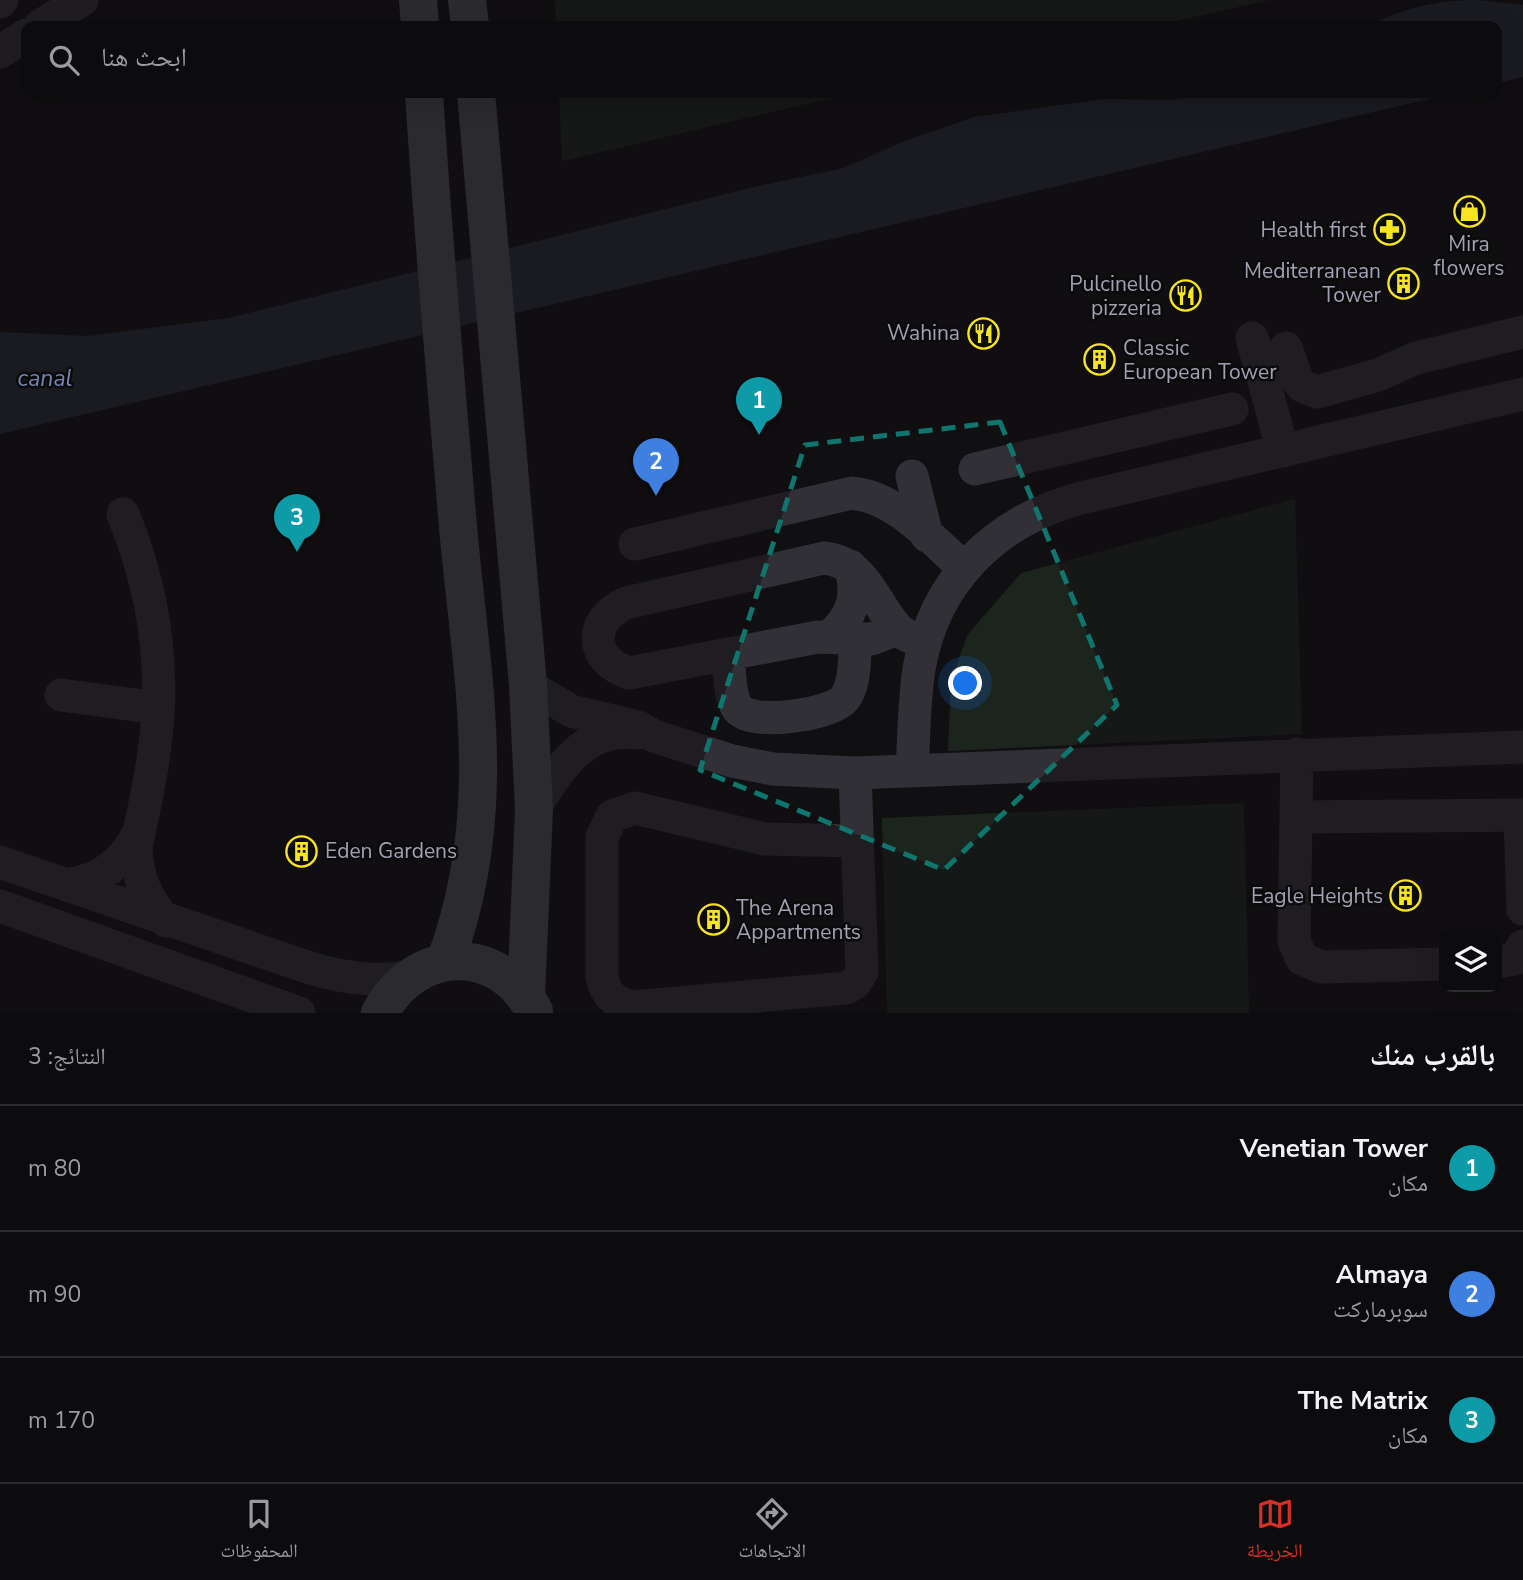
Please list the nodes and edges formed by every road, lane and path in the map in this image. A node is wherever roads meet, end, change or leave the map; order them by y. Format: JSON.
{"nodes":[{"id":1,"x":82,"y":0,"type":"edge"},
{"id":2,"x":418,"y":0,"type":"edge"},
{"id":3,"x":467,"y":0,"type":"edge"},
{"id":4,"x":48,"y":21,"type":"edge"},
{"id":5,"x":419,"y":21,"type":"edge"},
{"id":6,"x":469,"y":21,"type":"edge"},
{"id":7,"x":21,"y":38,"type":"edge"},
{"id":8,"x":0,"y":52,"type":"edge"},
{"id":9,"x":477,"y":106,"type":"edge"},
{"id":10,"x":425,"y":108,"type":"edge"},
{"id":11,"x":1523,"y":332,"type":"edge"},
{"id":12,"x":1252,"y":338,"type":"dead end"},
{"id":13,"x":1286,"y":348,"type":"dead end"},
{"id":14,"x":1386,"y":371,"type":"junction"},
{"id":15,"x":1523,"y":394,"type":"edge"},
{"id":16,"x":1232,"y":409,"type":"dead end"},
{"id":17,"x":1173,"y":423,"type":"junction"},
{"id":18,"x":1398,"y":423,"type":"junction"},
{"id":19,"x":1283,"y":451,"type":"junction"},
{"id":20,"x":975,"y":469,"type":"dead end"},
{"id":21,"x":1185,"y":475,"type":"junction"},
{"id":22,"x":912,"y":477,"type":"dead end"},
{"id":23,"x":123,"y":514,"type":"dead end"},
{"id":24,"x":927,"y":536,"type":"junction"},
{"id":25,"x":635,"y":544,"type":"dead end"},
{"id":26,"x":850,"y":566,"type":"junction"},
{"id":27,"x":964,"y":568,"type":"junction"},
{"id":28,"x":911,"y":636,"type":"junction"},
{"id":29,"x":842,"y":638,"type":"junction"},
{"id":30,"x":728,"y":656,"type":"junction"},
{"id":31,"x":528,"y":685,"type":"junction"},
{"id":32,"x":61,"y":695,"type":"dead end"},
{"id":33,"x":158,"y":708,"type":"junction"},
{"id":34,"x":654,"y":736,"type":"junction"},
{"id":35,"x":1523,"y":747,"type":"edge"},
{"id":36,"x":1297,"y":754,"type":"junction"},
{"id":37,"x":912,"y":770,"type":"junction"},
{"id":38,"x":855,"y":773,"type":"junction"},
{"id":39,"x":534,"y":809,"type":"junction"},
{"id":40,"x":1522,"y":815,"type":"edge"},
{"id":41,"x":1296,"y":817,"type":"junction"},
{"id":42,"x":139,"y":832,"type":"junction"},
{"id":43,"x":858,"y":841,"type":"junction"},
{"id":44,"x":0,"y":862,"type":"edge"},
{"id":45,"x":66,"y":885,"type":"junction"},
{"id":46,"x":1523,"y":909,"type":"edge"},
{"id":47,"x":9,"y":916,"type":"edge"},
{"id":48,"x":166,"y":921,"type":"junction"},
{"id":49,"x":1523,"y":946,"type":"edge"},
{"id":50,"x":1502,"y":961,"type":"edge"},
{"id":51,"x":445,"y":962,"type":"junction"},
{"id":52,"x":1439,"y":964,"type":"edge"},
{"id":53,"x":408,"y":977,"type":"junction"},
{"id":54,"x":530,"y":1005,"type":"edge"},
{"id":55,"x":299,"y":1013,"type":"edge"},
{"id":56,"x":380,"y":1013,"type":"edge"}],
"edges":[{"from":1,"to":4,"type":"street"},
{"from":2,"to":5,"type":"main road"},
{"from":3,"to":6,"type":"main road"},
{"from":7,"to":8,"type":"street"},
{"from":9,"to":31,"type":"main road"},
{"from":10,"to":51,"type":"main road"},
{"from":11,"to":14,"type":"street"},
{"from":12,"to":19,"type":"street"},
{"from":13,"to":14,"type":"street"},
{"from":14,"to":18,"type":"street"},
{"from":15,"to":18,"type":"street"},
{"from":16,"to":17,"type":"street"},
{"from":17,"to":20,"type":"street"},
{"from":17,"to":21,"type":"street"},
{"from":18,"to":19,"type":"street"},
{"from":19,"to":21,"type":"street"},
{"from":21,"to":27,"type":"street"},
{"from":22,"to":24,"type":"street"},
{"from":23,"to":33,"type":"street"},
{"from":24,"to":25,"type":"street"},
{"from":24,"to":27,"type":"street"},
{"from":26,"to":28,"type":"street"},
{"from":26,"to":29,"type":"street"},
{"from":26,"to":30,"type":"street"},
{"from":27,"to":28,"type":"street"},
{"from":28,"to":29,"type":"street"},
{"from":28,"to":37,"type":"street"},
{"from":29,"to":30,"type":"street"},
{"from":29,"to":30,"type":"street"},
{"from":31,"to":34,"type":"street"},
{"from":31,"to":39,"type":"main road"},
{"from":32,"to":33,"type":"street"},
{"from":33,"to":42,"type":"street"},
{"from":34,"to":38,"type":"street"},
{"from":34,"to":39,"type":"street"},
{"from":35,"to":36,"type":"street"},
{"from":36,"to":37,"type":"street"},
{"from":36,"to":41,"type":"street"},
{"from":37,"to":38,"type":"street"},
{"from":38,"to":43,"type":"street"},
{"from":39,"to":54,"type":"main road"},
{"from":40,"to":41,"type":"street"},
{"from":40,"to":46,"type":"street"},
{"from":41,"to":52,"type":"street"},
{"from":42,"to":45,"type":"street"},
{"from":42,"to":48,"type":"street"},
{"from":43,"to":43,"type":"street"},
{"from":44,"to":45,"type":"street"},
{"from":45,"to":48,"type":"street"},
{"from":47,"to":55,"type":"street"},
{"from":48,"to":53,"type":"street"},
{"from":49,"to":50,"type":"street"},
{"from":51,"to":53,"type":"main road"},
{"from":51,"to":54,"type":"main road"},
{"from":53,"to":56,"type":"main road"}]}
